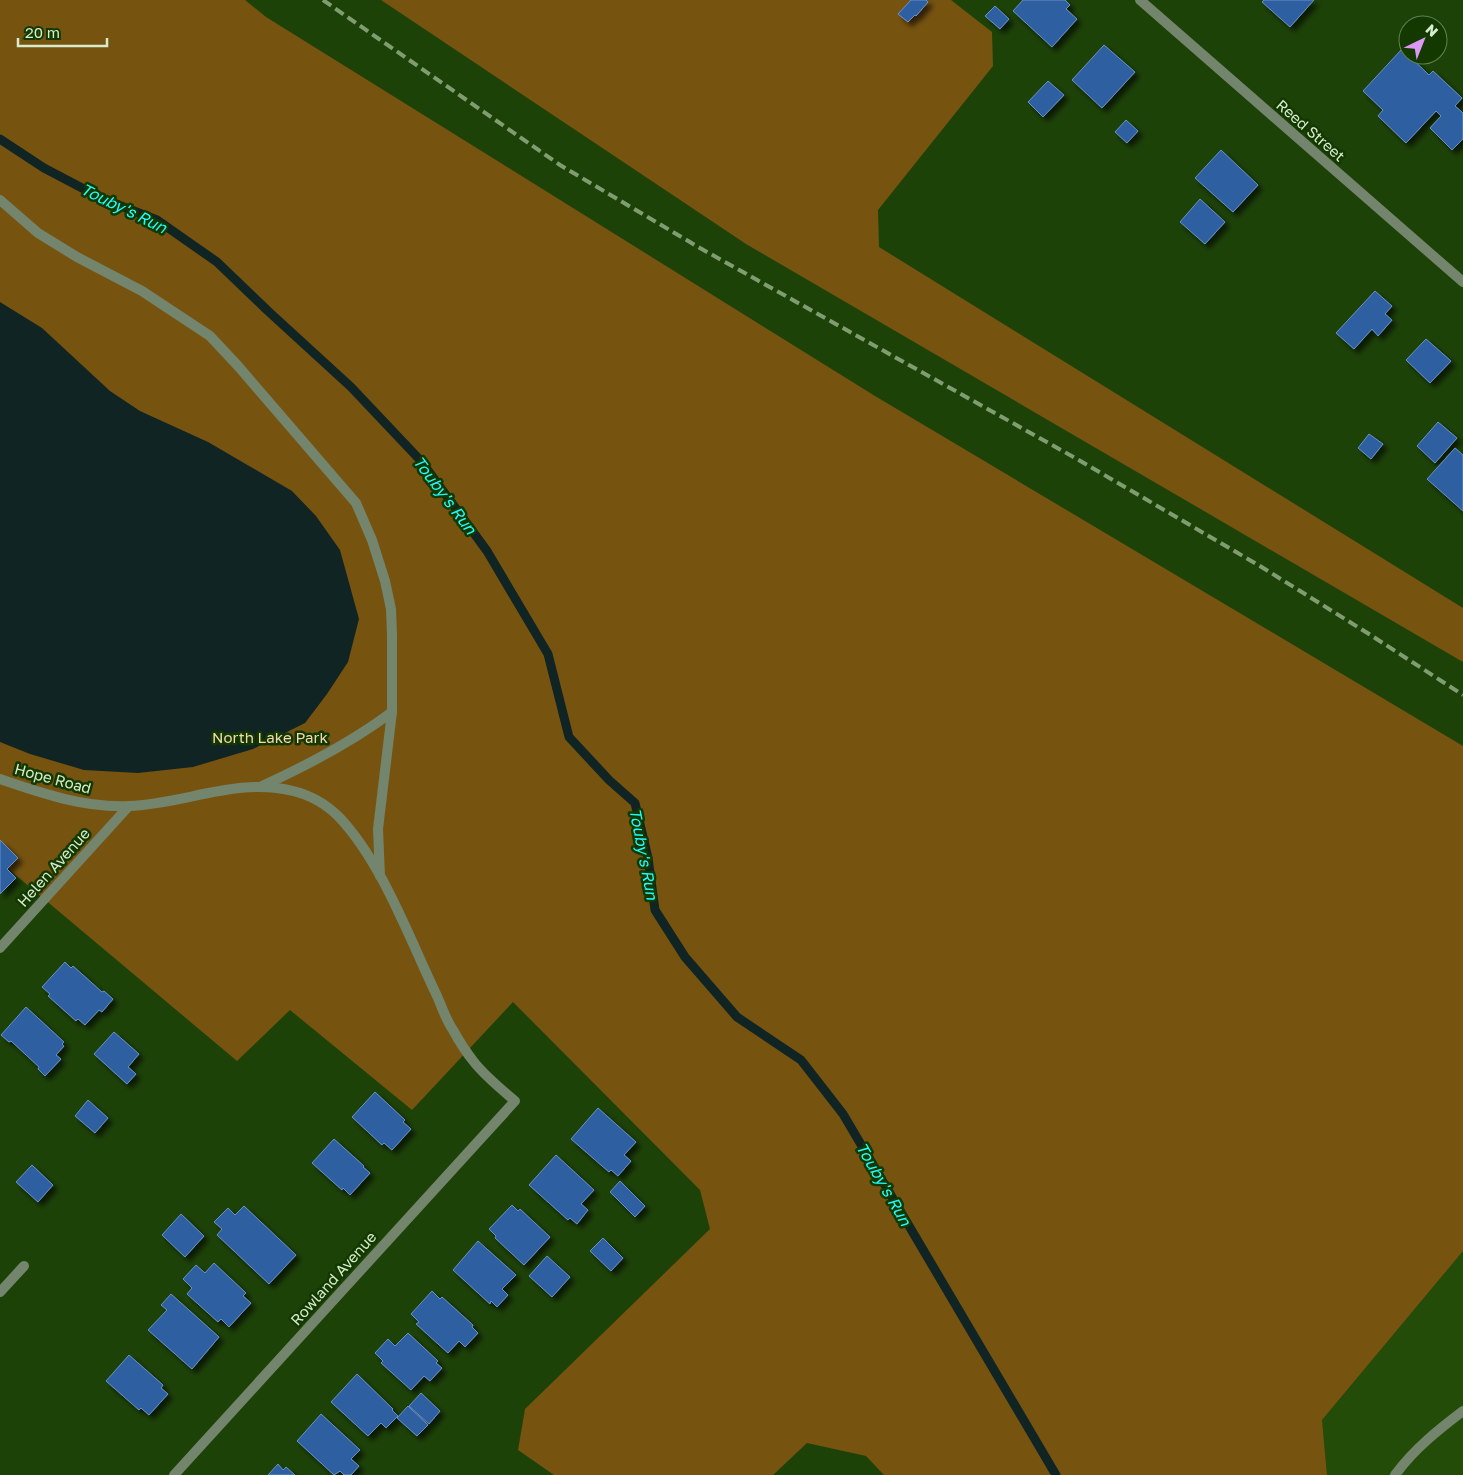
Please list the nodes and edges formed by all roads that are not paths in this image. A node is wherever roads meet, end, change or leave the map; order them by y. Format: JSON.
{"nodes":[{"id":1,"x":1140,"y":0,"type":"edge"},
{"id":2,"x":0,"y":200,"type":"edge"},
{"id":3,"x":1463,"y":282,"type":"edge"},
{"id":4,"x":392,"y":712,"type":"junction"},
{"id":5,"x":0,"y":778,"type":"edge"},
{"id":6,"x":262,"y":786,"type":"junction"},
{"id":7,"x":128,"y":807,"type":"junction"},
{"id":8,"x":380,"y":877,"type":"junction"},
{"id":9,"x":0,"y":948,"type":"edge"},
{"id":10,"x":24,"y":1266,"type":"dead end"},
{"id":11,"x":0,"y":1292,"type":"edge"},
{"id":12,"x":1463,"y":1410,"type":"edge"},
{"id":13,"x":174,"y":1475,"type":"edge"},
{"id":14,"x":1395,"y":1475,"type":"edge"}],
"edges":[{"from":1,"to":3,"type":"street","name":"Reed Street"},
{"from":2,"to":4,"type":"street"},
{"from":4,"to":6,"type":"street"},
{"from":4,"to":8,"type":"street"},
{"from":5,"to":7,"type":"street","name":"Hope Road"},
{"from":6,"to":7,"type":"street","name":"Hope Road"},
{"from":6,"to":8,"type":"street"},
{"from":7,"to":9,"type":"street","name":"Helen Avenue"},
{"from":8,"to":13,"type":"street","name":"Rowland Avenue"},
{"from":10,"to":11,"type":"street"},
{"from":12,"to":14,"type":"street"}]}
